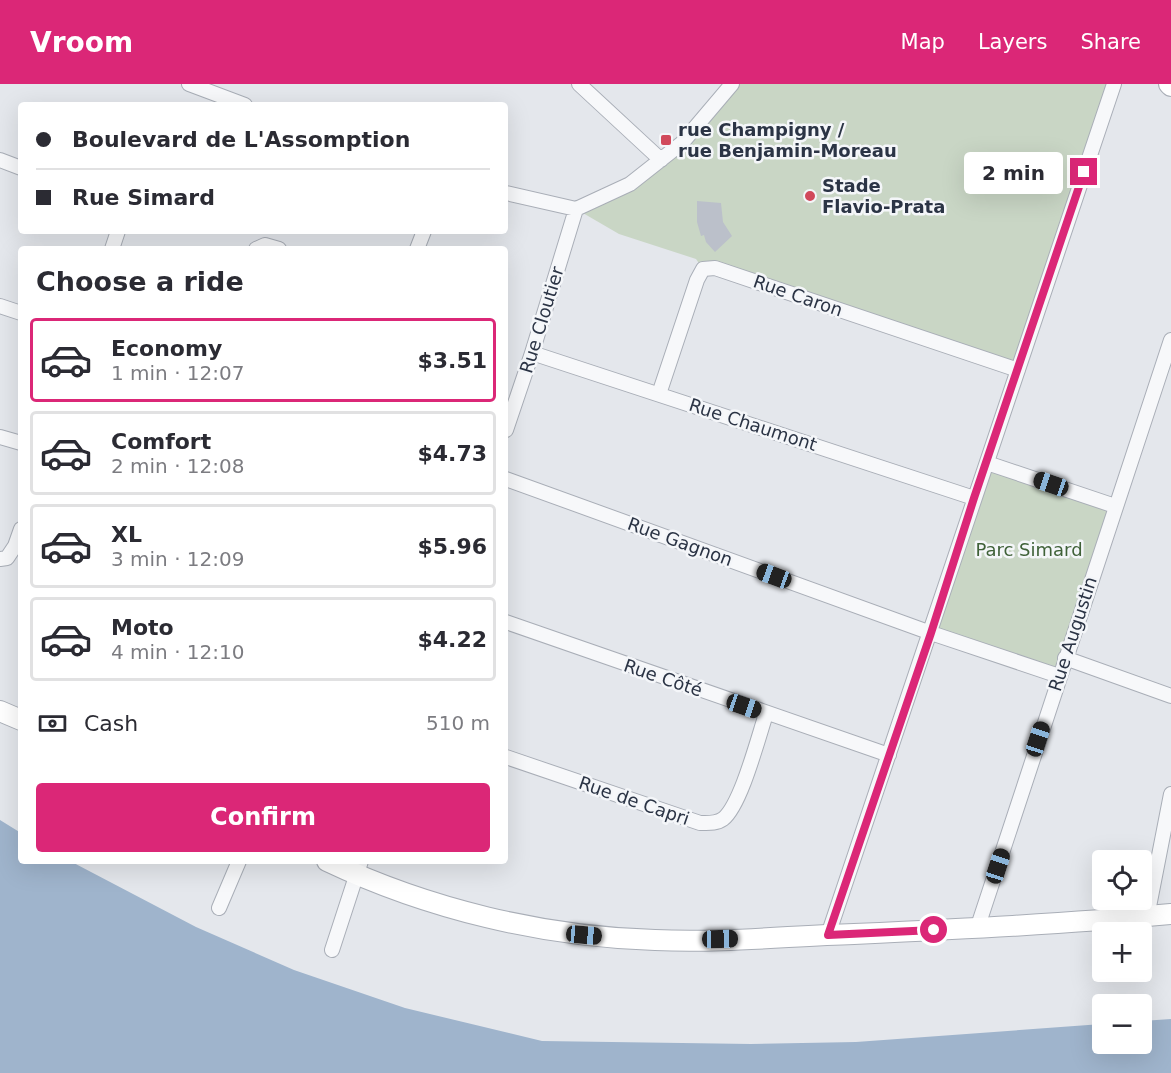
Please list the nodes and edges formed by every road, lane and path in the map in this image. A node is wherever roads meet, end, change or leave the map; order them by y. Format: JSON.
{"nodes":[{"id":1,"x":189,"y":84,"type":"edge"},
{"id":2,"x":579,"y":84,"type":"edge"},
{"id":3,"x":732,"y":84,"type":"edge"},
{"id":4,"x":1114,"y":84,"type":"edge"},
{"id":5,"x":237,"y":102,"type":"edge"},
{"id":6,"x":0,"y":160,"type":"edge"},
{"id":7,"x":661,"y":160,"type":"junction"},
{"id":8,"x":18,"y":167,"type":"edge"},
{"id":9,"x":508,"y":193,"type":"edge"},
{"id":10,"x":576,"y":209,"type":"junction"},
{"id":11,"x":0,"y":306,"type":"edge"},
{"id":12,"x":18,"y":312,"type":"edge"},
{"id":13,"x":1171,"y":340,"type":"edge"},
{"id":14,"x":532,"y":353,"type":"junction"},
{"id":15,"x":1018,"y":370,"type":"junction"},
{"id":16,"x":659,"y":394,"type":"junction"},
{"id":17,"x":508,"y":424,"type":"edge"},
{"id":18,"x":0,"y":437,"type":"edge"},
{"id":19,"x":18,"y":442,"type":"edge"},
{"id":20,"x":987,"y":463,"type":"junction"},
{"id":21,"x":508,"y":480,"type":"edge"},
{"id":22,"x":974,"y":498,"type":"junction"},
{"id":23,"x":1115,"y":506,"type":"junction"},
{"id":24,"x":18,"y":538,"type":"edge"},
{"id":25,"x":0,"y":560,"type":"edge"},
{"id":26,"x":508,"y":623,"type":"edge"},
{"id":27,"x":931,"y":633,"type":"junction"},
{"id":28,"x":1065,"y":658,"type":"junction"},
{"id":29,"x":1059,"y":676,"type":"junction"},
{"id":30,"x":1171,"y":696,"type":"edge"},
{"id":31,"x":0,"y":711,"type":"edge"},
{"id":32,"x":766,"y":714,"type":"junction"},
{"id":33,"x":18,"y":719,"type":"edge"},
{"id":34,"x":889,"y":755,"type":"junction"},
{"id":35,"x":508,"y":758,"type":"edge"},
{"id":36,"x":1171,"y":794,"type":"edge"},
{"id":37,"x":238,"y":864,"type":"edge"},
{"id":38,"x":341,"y":864,"type":"edge"},
{"id":39,"x":359,"y":868,"type":"edge"},
{"id":40,"x":219,"y":908,"type":"dead end"},
{"id":41,"x":1171,"y":914,"type":"edge"},
{"id":42,"x":1147,"y":916,"type":"junction"},
{"id":43,"x":977,"y":929,"type":"junction"},
{"id":44,"x":828,"y":935,"type":"junction"},
{"id":45,"x":332,"y":951,"type":"dead end"}],
"edges":[{"from":1,"to":5,"type":"street"},
{"from":2,"to":7,"type":"street"},
{"from":3,"to":7,"type":"street"},
{"from":4,"to":15,"type":"street"},
{"from":6,"to":8,"type":"street"},
{"from":7,"to":10,"type":"street"},
{"from":9,"to":10,"type":"street"},
{"from":10,"to":14,"type":"street","name":"Rue Cloutier"},
{"from":11,"to":12,"type":"street"},
{"from":13,"to":23,"type":"street","name":"Rue Augustin"},
{"from":14,"to":16,"type":"street","name":"Rue Chaumont"},
{"from":14,"to":17,"type":"street","name":"Rue Cloutier"},
{"from":15,"to":16,"type":"street","name":"Rue Caron"},
{"from":15,"to":20,"type":"street"},
{"from":16,"to":22,"type":"street","name":"Rue Chaumont"},
{"from":18,"to":19,"type":"street"},
{"from":20,"to":22,"type":"street"},
{"from":20,"to":23,"type":"street"},
{"from":21,"to":27,"type":"street","name":"Rue Gagnon"},
{"from":22,"to":27,"type":"street"},
{"from":23,"to":28,"type":"street","name":"Rue Augustin"},
{"from":24,"to":25,"type":"street"},
{"from":26,"to":32,"type":"street","name":"Rue Côté"},
{"from":27,"to":29,"type":"street","name":"Rue Gagnon"},
{"from":27,"to":34,"type":"street"},
{"from":28,"to":29,"type":"street","name":"Rue Augustin"},
{"from":28,"to":30,"type":"street"},
{"from":29,"to":43,"type":"street","name":"Rue Augustin"},
{"from":31,"to":33,"type":"street"},
{"from":32,"to":34,"type":"street","name":"Rue Côté"},
{"from":32,"to":35,"type":"street","name":"Rue de Capri"},
{"from":34,"to":44,"type":"street"},
{"from":36,"to":42,"type":"street"},
{"from":37,"to":40,"type":"street"},
{"from":38,"to":39,"type":"street"},
{"from":39,"to":44,"type":"street"},
{"from":39,"to":45,"type":"street"},
{"from":41,"to":42,"type":"street"},
{"from":42,"to":43,"type":"street"},
{"from":43,"to":44,"type":"street"}]}
